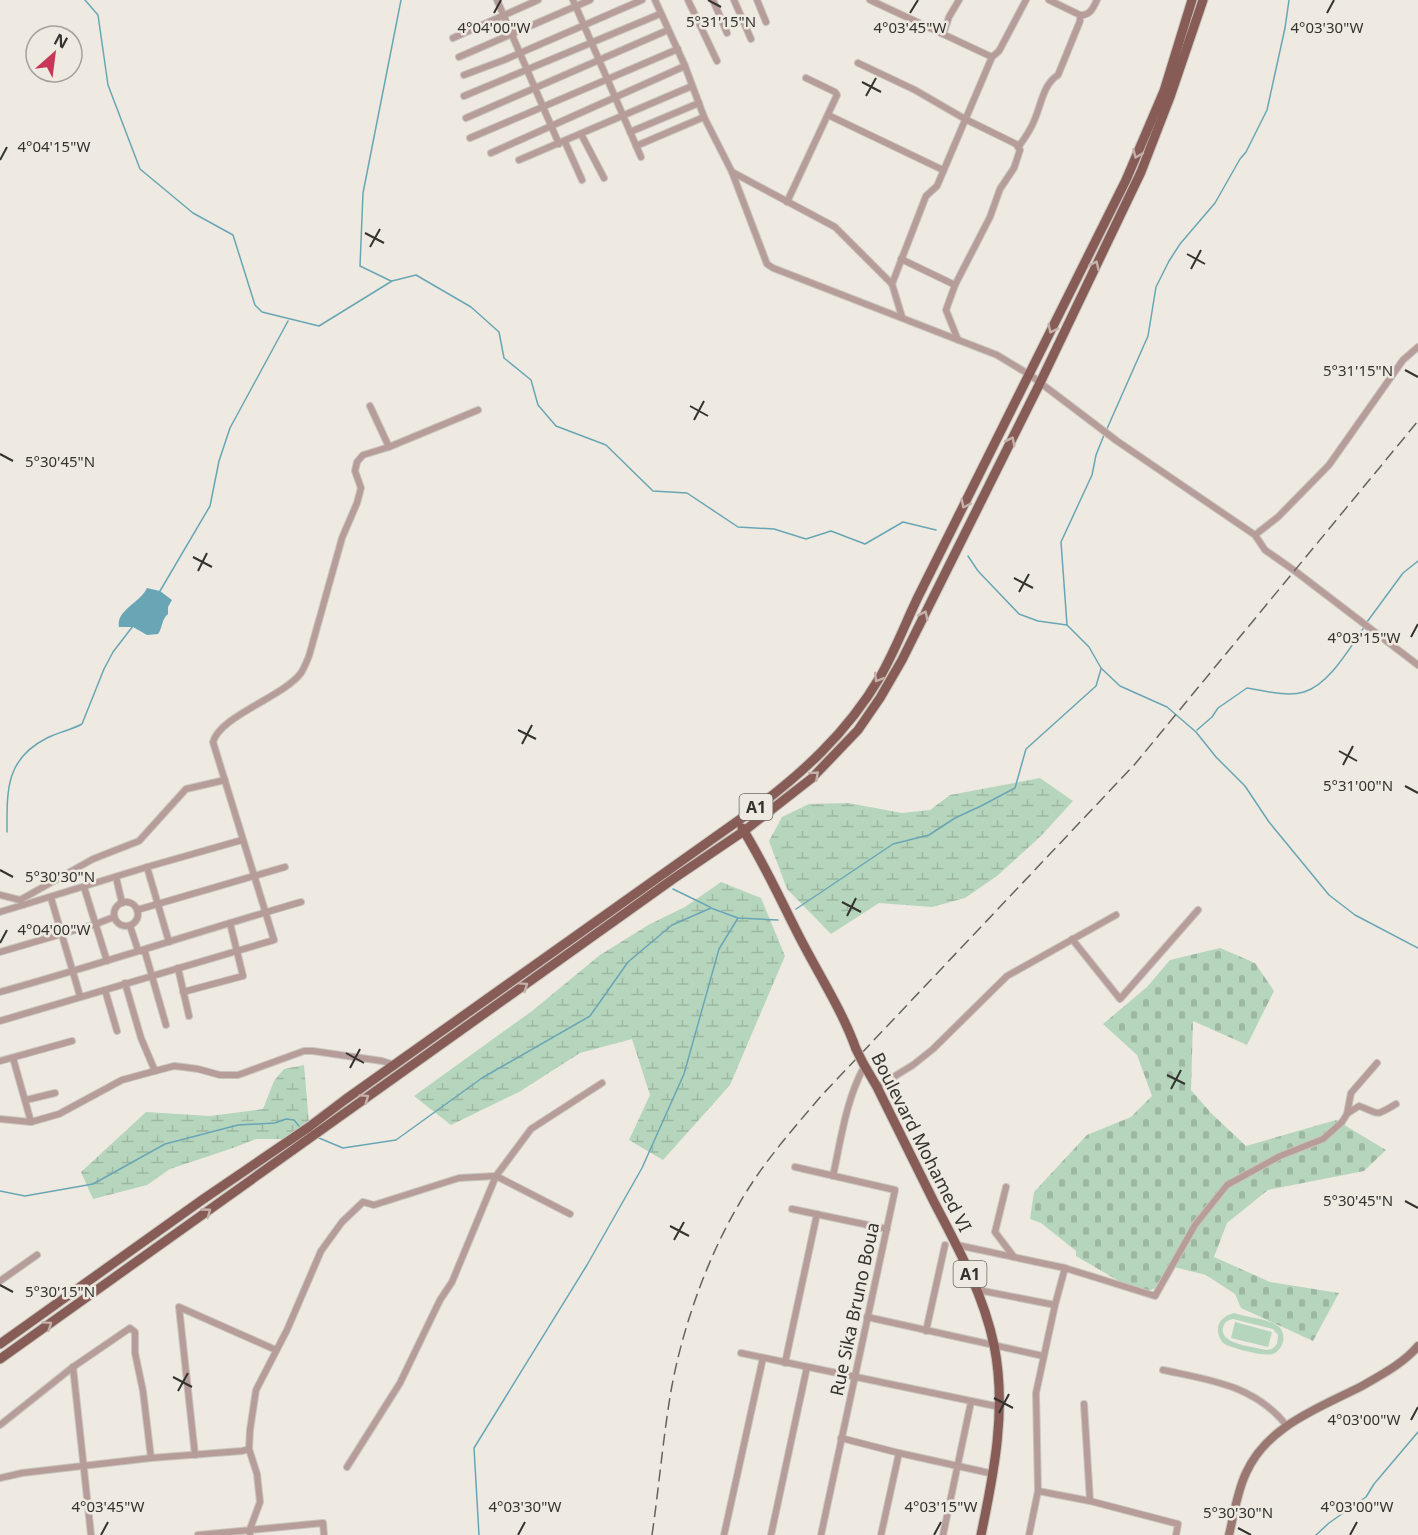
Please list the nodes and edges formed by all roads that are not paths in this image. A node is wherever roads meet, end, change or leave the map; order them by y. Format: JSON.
{"nodes":[{"id":1,"x":497,"y":0,"type":"edge"},
{"id":2,"x":538,"y":0,"type":"edge"},
{"id":3,"x":590,"y":0,"type":"edge"},
{"id":4,"x":642,"y":0,"type":"edge"},
{"id":5,"x":688,"y":0,"type":"edge"},
{"id":6,"x":712,"y":0,"type":"edge"},
{"id":7,"x":734,"y":0,"type":"edge"},
{"id":8,"x":757,"y":0,"type":"edge"},
{"id":9,"x":870,"y":0,"type":"edge"},
{"id":10,"x":959,"y":0,"type":"edge"},
{"id":11,"x":1026,"y":0,"type":"edge"},
{"id":12,"x":1049,"y":0,"type":"edge"},
{"id":13,"x":1097,"y":0,"type":"edge"},
{"id":14,"x":1192,"y":0,"type":"edge"},
{"id":15,"x":1203,"y":0,"type":"edge"},
{"id":16,"x":658,"y":1,"type":"edge"},
{"id":17,"x":574,"y":3,"type":"edge"},
{"id":18,"x":660,"y":14,"type":"junction"},
{"id":19,"x":503,"y":15,"type":"junction"},
{"id":20,"x":1080,"y":15,"type":"junction"},
{"id":21,"x":766,"y":22,"type":"dead end"},
{"id":22,"x":584,"y":24,"type":"junction"},
{"id":23,"x":668,"y":30,"type":"junction"},
{"id":24,"x":727,"y":33,"type":"dead end"},
{"id":25,"x":511,"y":34,"type":"junction"},
{"id":26,"x":943,"y":34,"type":"junction"},
{"id":27,"x":453,"y":38,"type":"dead end"},
{"id":28,"x":751,"y":39,"type":"dead end"},
{"id":29,"x":592,"y":42,"type":"junction"},
{"id":30,"x":678,"y":49,"type":"junction"},
{"id":31,"x":519,"y":53,"type":"junction"},
{"id":32,"x":459,"y":57,"type":"dead end"},
{"id":33,"x":992,"y":57,"type":"junction"},
{"id":34,"x":600,"y":61,"type":"junction"},
{"id":35,"x":717,"y":61,"type":"dead end"},
{"id":36,"x":858,"y":63,"type":"dead end"},
{"id":37,"x":685,"y":66,"type":"junction"},
{"id":38,"x":528,"y":70,"type":"junction"},
{"id":39,"x":464,"y":75,"type":"dead end"},
{"id":40,"x":806,"y":78,"type":"dead end"},
{"id":41,"x":608,"y":79,"type":"junction"},
{"id":42,"x":692,"y":86,"type":"junction"},
{"id":43,"x":535,"y":88,"type":"junction"},
{"id":44,"x":464,"y":96,"type":"dead end"},
{"id":45,"x":616,"y":97,"type":"junction"},
{"id":46,"x":699,"y":103,"type":"junction"},
{"id":47,"x":542,"y":107,"type":"junction"},
{"id":48,"x":828,"y":115,"type":"junction"},
{"id":49,"x":623,"y":116,"type":"junction"},
{"id":50,"x":704,"y":117,"type":"junction"},
{"id":51,"x":466,"y":118,"type":"dead end"},
{"id":52,"x":965,"y":119,"type":"junction"},
{"id":53,"x":551,"y":125,"type":"junction"},
{"id":54,"x":630,"y":132,"type":"junction"},
{"id":55,"x":581,"y":134,"type":"junction"},
{"id":56,"x":470,"y":138,"type":"dead end"},
{"id":57,"x":562,"y":143,"type":"junction"},
{"id":58,"x":636,"y":146,"type":"junction"},
{"id":59,"x":1019,"y":146,"type":"junction"},
{"id":60,"x":491,"y":153,"type":"dead end"},
{"id":61,"x":641,"y":157,"type":"dead end"},
{"id":62,"x":519,"y":160,"type":"dead end"},
{"id":63,"x":943,"y":170,"type":"junction"},
{"id":64,"x":732,"y":172,"type":"junction"},
{"id":65,"x":603,"y":178,"type":"dead end"},
{"id":66,"x":582,"y":180,"type":"dead end"},
{"id":67,"x":786,"y":202,"type":"junction"},
{"id":68,"x":901,"y":259,"type":"junction"},
{"id":69,"x":891,"y":285,"type":"junction"},
{"id":70,"x":955,"y":285,"type":"junction"},
{"id":71,"x":902,"y":317,"type":"junction"},
{"id":72,"x":958,"y":340,"type":"junction"},
{"id":73,"x":1418,"y":347,"type":"edge"},
{"id":74,"x":1030,"y":375,"type":"junction"},
{"id":75,"x":1040,"y":383,"type":"junction"},
{"id":76,"x":370,"y":406,"type":"dead end"},
{"id":77,"x":478,"y":410,"type":"dead end"},
{"id":78,"x":389,"y":447,"type":"junction"},
{"id":79,"x":1255,"y":535,"type":"junction"},
{"id":80,"x":1418,"y":665,"type":"edge"},
{"id":81,"x":225,"y":780,"type":"junction"},
{"id":82,"x":738,"y":821,"type":"junction"},
{"id":83,"x":744,"y":831,"type":"junction"},
{"id":84,"x":242,"y":840,"type":"junction"},
{"id":85,"x":147,"y":867,"type":"junction"},
{"id":86,"x":285,"y":867,"type":"dead end"},
{"id":87,"x":253,"y":875,"type":"junction"},
{"id":88,"x":116,"y":877,"type":"junction"},
{"id":89,"x":84,"y":887,"type":"junction"},
{"id":90,"x":0,"y":895,"type":"edge"},
{"id":91,"x":51,"y":898,"type":"junction"},
{"id":92,"x":301,"y":902,"type":"dead end"},
{"id":93,"x":21,"y":903,"type":"junction"},
{"id":94,"x":122,"y":903,"type":"junction"},
{"id":95,"x":158,"y":904,"type":"junction"},
{"id":96,"x":137,"y":910,"type":"junction"},
{"id":97,"x":1198,"y":910,"type":"dead end"},
{"id":98,"x":0,"y":912,"type":"edge"},
{"id":99,"x":265,"y":913,"type":"junction"},
{"id":100,"x":1116,"y":915,"type":"dead end"},
{"id":101,"x":114,"y":917,"type":"junction"},
{"id":102,"x":230,"y":923,"type":"junction"},
{"id":103,"x":96,"y":924,"type":"junction"},
{"id":104,"x":130,"y":926,"type":"junction"},
{"id":105,"x":62,"y":934,"type":"junction"},
{"id":106,"x":1072,"y":939,"type":"junction"},
{"id":107,"x":169,"y":942,"type":"junction"},
{"id":108,"x":138,"y":950,"type":"junction"},
{"id":109,"x":238,"y":950,"type":"junction"},
{"id":110,"x":0,"y":952,"type":"edge"},
{"id":111,"x":107,"y":961,"type":"junction"},
{"id":112,"x":178,"y":968,"type":"junction"},
{"id":113,"x":72,"y":972,"type":"junction"},
{"id":114,"x":153,"y":975,"type":"junction"},
{"id":115,"x":125,"y":983,"type":"junction"},
{"id":116,"x":105,"y":990,"type":"junction"},
{"id":117,"x":0,"y":992,"type":"edge"},
{"id":118,"x":183,"y":992,"type":"junction"},
{"id":119,"x":80,"y":996,"type":"junction"},
{"id":120,"x":189,"y":1016,"type":"dead end"},
{"id":121,"x":0,"y":1021,"type":"edge"},
{"id":122,"x":166,"y":1025,"type":"dead end"},
{"id":123,"x":117,"y":1031,"type":"dead end"},
{"id":124,"x":72,"y":1041,"type":"dead end"},
{"id":125,"x":13,"y":1058,"type":"junction"},
{"id":126,"x":0,"y":1061,"type":"edge"},
{"id":127,"x":1377,"y":1062,"type":"dead end"},
{"id":128,"x":396,"y":1065,"type":"junction"},
{"id":129,"x":864,"y":1065,"type":"junction"},
{"id":130,"x":154,"y":1071,"type":"junction"},
{"id":131,"x":602,"y":1083,"type":"dead end"},
{"id":132,"x":877,"y":1087,"type":"junction"},
{"id":133,"x":55,"y":1093,"type":"dead end"},
{"id":134,"x":26,"y":1100,"type":"junction"},
{"id":135,"x":1396,"y":1104,"type":"dead end"},
{"id":136,"x":1347,"y":1114,"type":"junction"},
{"id":137,"x":0,"y":1119,"type":"edge"},
{"id":138,"x":31,"y":1122,"type":"junction"},
{"id":139,"x":795,"y":1167,"type":"dead end"},
{"id":140,"x":496,"y":1176,"type":"junction"},
{"id":141,"x":833,"y":1176,"type":"junction"},
{"id":142,"x":1006,"y":1187,"type":"dead end"},
{"id":143,"x":792,"y":1209,"type":"dead end"},
{"id":144,"x":570,"y":1214,"type":"dead end"},
{"id":145,"x":817,"y":1214,"type":"junction"},
{"id":146,"x":887,"y":1228,"type":"junction"},
{"id":147,"x":945,"y":1245,"type":"dead end"},
{"id":148,"x":957,"y":1245,"type":"junction"},
{"id":149,"x":37,"y":1255,"type":"dead end"},
{"id":150,"x":1015,"y":1257,"type":"junction"},
{"id":151,"x":1065,"y":1268,"type":"junction"},
{"id":152,"x":0,"y":1281,"type":"edge"},
{"id":153,"x":978,"y":1290,"type":"junction"},
{"id":154,"x":1055,"y":1305,"type":"junction"},
{"id":155,"x":867,"y":1317,"type":"junction"},
{"id":156,"x":926,"y":1330,"type":"junction"},
{"id":157,"x":0,"y":1344,"type":"edge"},
{"id":158,"x":994,"y":1346,"type":"junction"},
{"id":159,"x":1418,"y":1346,"type":"edge"},
{"id":160,"x":276,"y":1350,"type":"junction"},
{"id":161,"x":741,"y":1353,"type":"dead end"},
{"id":162,"x":1043,"y":1356,"type":"junction"},
{"id":163,"x":763,"y":1358,"type":"junction"},
{"id":164,"x":0,"y":1359,"type":"edge"},
{"id":165,"x":785,"y":1363,"type":"junction"},
{"id":166,"x":74,"y":1367,"type":"junction"},
{"id":167,"x":807,"y":1367,"type":"junction"},
{"id":168,"x":1163,"y":1370,"type":"dead end"},
{"id":169,"x":856,"y":1377,"type":"junction"},
{"id":170,"x":971,"y":1402,"type":"junction"},
{"id":171,"x":1084,"y":1404,"type":"dead end"},
{"id":172,"x":1000,"y":1407,"type":"junction"},
{"id":173,"x":0,"y":1425,"type":"edge"},
{"id":174,"x":1287,"y":1426,"type":"junction"},
{"id":175,"x":841,"y":1438,"type":"junction"},
{"id":176,"x":249,"y":1449,"type":"junction"},
{"id":177,"x":899,"y":1453,"type":"junction"},
{"id":178,"x":195,"y":1455,"type":"junction"},
{"id":179,"x":151,"y":1458,"type":"junction"},
{"id":180,"x":83,"y":1466,"type":"junction"},
{"id":181,"x":958,"y":1466,"type":"junction"},
{"id":182,"x":347,"y":1467,"type":"dead end"},
{"id":183,"x":994,"y":1474,"type":"junction"},
{"id":184,"x":0,"y":1478,"type":"edge"},
{"id":185,"x":1038,"y":1491,"type":"junction"},
{"id":186,"x":1090,"y":1501,"type":"junction"},
{"id":187,"x":250,"y":1532,"type":"edge"},
{"id":188,"x":91,"y":1535,"type":"edge"},
{"id":189,"x":198,"y":1535,"type":"edge"},
{"id":190,"x":324,"y":1535,"type":"edge"},
{"id":191,"x":724,"y":1535,"type":"edge"},
{"id":192,"x":771,"y":1535,"type":"edge"},
{"id":193,"x":821,"y":1535,"type":"edge"},
{"id":194,"x":881,"y":1535,"type":"edge"},
{"id":195,"x":943,"y":1535,"type":"edge"},
{"id":196,"x":981,"y":1535,"type":"edge"},
{"id":197,"x":1029,"y":1535,"type":"edge"},
{"id":198,"x":1176,"y":1535,"type":"edge"},
{"id":199,"x":1229,"y":1535,"type":"edge"}],
"edges":[{"from":1,"to":19,"type":"street"},
{"from":2,"to":19,"type":"street"},
{"from":3,"to":17,"type":"street"},
{"from":4,"to":22,"type":"street"},
{"from":5,"to":35,"type":"street"},
{"from":6,"to":24,"type":"street"},
{"from":7,"to":28,"type":"street"},
{"from":8,"to":21,"type":"street"},
{"from":9,"to":26,"type":"street"},
{"from":10,"to":26,"type":"street"},
{"from":11,"to":33,"type":"street"},
{"from":12,"to":20,"type":"street"},
{"from":13,"to":20,"type":"street"},
{"from":14,"to":74,"type":"main road","number":"A1","one_way":true},
{"from":75,"to":15,"type":"main road","number":"A1","one_way":true},
{"from":16,"to":18,"type":"street"},
{"from":17,"to":22,"type":"street"},
{"from":17,"to":25,"type":"street"},
{"from":18,"to":23,"type":"street"},
{"from":18,"to":29,"type":"street"},
{"from":19,"to":25,"type":"street"},
{"from":19,"to":27,"type":"street"},
{"from":20,"to":59,"type":"street"},
{"from":22,"to":29,"type":"street"},
{"from":22,"to":31,"type":"street"},
{"from":23,"to":30,"type":"street"},
{"from":23,"to":34,"type":"street"},
{"from":25,"to":31,"type":"street"},
{"from":25,"to":32,"type":"street"},
{"from":26,"to":33,"type":"street"},
{"from":29,"to":34,"type":"street"},
{"from":29,"to":38,"type":"street"},
{"from":30,"to":37,"type":"street"},
{"from":30,"to":41,"type":"street"},
{"from":31,"to":38,"type":"street"},
{"from":31,"to":39,"type":"street"},
{"from":33,"to":52,"type":"street"},
{"from":34,"to":41,"type":"street"},
{"from":34,"to":43,"type":"street"},
{"from":36,"to":52,"type":"street"},
{"from":37,"to":42,"type":"street"},
{"from":37,"to":45,"type":"street"},
{"from":38,"to":43,"type":"street"},
{"from":38,"to":44,"type":"street"},
{"from":40,"to":48,"type":"street"},
{"from":41,"to":45,"type":"street"},
{"from":41,"to":47,"type":"street"},
{"from":42,"to":46,"type":"street"},
{"from":42,"to":49,"type":"street"},
{"from":43,"to":47,"type":"street"},
{"from":43,"to":51,"type":"street"},
{"from":45,"to":49,"type":"street"},
{"from":45,"to":53,"type":"street"},
{"from":46,"to":50,"type":"street"},
{"from":46,"to":54,"type":"street"},
{"from":47,"to":53,"type":"street"},
{"from":47,"to":56,"type":"street"},
{"from":48,"to":63,"type":"street"},
{"from":48,"to":67,"type":"street"},
{"from":49,"to":54,"type":"street"},
{"from":49,"to":55,"type":"street"},
{"from":50,"to":58,"type":"street"},
{"from":50,"to":64,"type":"street"},
{"from":52,"to":59,"type":"street"},
{"from":52,"to":63,"type":"street"},
{"from":53,"to":57,"type":"street"},
{"from":53,"to":60,"type":"street"},
{"from":54,"to":58,"type":"street"},
{"from":55,"to":57,"type":"street"},
{"from":55,"to":65,"type":"street"},
{"from":57,"to":62,"type":"street"},
{"from":57,"to":66,"type":"street"},
{"from":58,"to":61,"type":"street"},
{"from":59,"to":70,"type":"street"},
{"from":63,"to":68,"type":"street"},
{"from":64,"to":67,"type":"street"},
{"from":64,"to":71,"type":"street"},
{"from":67,"to":69,"type":"street"},
{"from":68,"to":69,"type":"street"},
{"from":68,"to":70,"type":"street"},
{"from":69,"to":71,"type":"street"},
{"from":70,"to":72,"type":"street"},
{"from":71,"to":72,"type":"street"},
{"from":72,"to":74,"type":"street"},
{"from":73,"to":79,"type":"street"},
{"from":74,"to":75,"type":"street"},
{"from":74,"to":82,"type":"main road","number":"A1","one_way":true},
{"from":75,"to":79,"type":"street"},
{"from":83,"to":75,"type":"main road","number":"A1","one_way":true},
{"from":76,"to":78,"type":"street"},
{"from":77,"to":78,"type":"street"},
{"from":78,"to":81,"type":"street"},
{"from":79,"to":80,"type":"street"},
{"from":81,"to":84,"type":"street"},
{"from":81,"to":93,"type":"street"},
{"from":82,"to":83,"type":"main road","name":"Boulevard Mohamed VI","number":"A1"},
{"from":82,"to":128,"type":"main road","number":"A1"},
{"from":83,"to":129,"type":"main road","name":"Boulevard Mohamed VI","number":"A1","bridge":true},
{"from":164,"to":83,"type":"main road","number":"A1","one_way":true},
{"from":84,"to":85,"type":"street"},
{"from":84,"to":87,"type":"street"},
{"from":85,"to":88,"type":"street"},
{"from":85,"to":95,"type":"street"},
{"from":86,"to":87,"type":"street"},
{"from":87,"to":95,"type":"street"},
{"from":87,"to":99,"type":"street"},
{"from":88,"to":89,"type":"street"},
{"from":88,"to":94,"type":"street"},
{"from":89,"to":91,"type":"street"},
{"from":89,"to":103,"type":"street"},
{"from":90,"to":93,"type":"street"},
{"from":91,"to":93,"type":"street"},
{"from":91,"to":105,"type":"street"},
{"from":92,"to":99,"type":"street"},
{"from":93,"to":98,"type":"street"},
{"from":94,"to":96,"type":"street"},
{"from":94,"to":101,"type":"street"},
{"from":95,"to":96,"type":"street"},
{"from":95,"to":107,"type":"street"},
{"from":96,"to":104,"type":"street"},
{"from":97,"to":106,"type":"street"},
{"from":99,"to":102,"type":"street"},
{"from":99,"to":109,"type":"street"},
{"from":100,"to":106,"type":"street"},
{"from":101,"to":103,"type":"street"},
{"from":101,"to":104,"type":"street"},
{"from":102,"to":107,"type":"street"},
{"from":102,"to":109,"type":"street"},
{"from":103,"to":105,"type":"street"},
{"from":103,"to":111,"type":"street"},
{"from":104,"to":108,"type":"street"},
{"from":105,"to":110,"type":"street"},
{"from":105,"to":113,"type":"street"},
{"from":106,"to":132,"type":"street"},
{"from":107,"to":108,"type":"street"},
{"from":108,"to":111,"type":"street"},
{"from":108,"to":114,"type":"street"},
{"from":109,"to":112,"type":"street"},
{"from":109,"to":118,"type":"street"},
{"from":111,"to":113,"type":"street"},
{"from":112,"to":114,"type":"street"},
{"from":112,"to":118,"type":"street"},
{"from":113,"to":117,"type":"street"},
{"from":113,"to":119,"type":"street"},
{"from":114,"to":115,"type":"street"},
{"from":114,"to":122,"type":"street"},
{"from":115,"to":116,"type":"street"},
{"from":115,"to":130,"type":"street"},
{"from":116,"to":119,"type":"street"},
{"from":116,"to":123,"type":"street"},
{"from":118,"to":120,"type":"street"},
{"from":119,"to":121,"type":"street"},
{"from":124,"to":125,"type":"street"},
{"from":125,"to":126,"type":"street"},
{"from":125,"to":134,"type":"street"},
{"from":127,"to":136,"type":"street"},
{"from":128,"to":130,"type":"street"},
{"from":128,"to":157,"type":"main road","number":"A1"},
{"from":129,"to":132,"type":"main road","name":"Boulevard Mohamed VI","number":"A1"},
{"from":129,"to":141,"type":"street"},
{"from":130,"to":138,"type":"street"},
{"from":131,"to":140,"type":"street"},
{"from":132,"to":148,"type":"main road","name":"Boulevard Mohamed VI","number":"A1"},
{"from":133,"to":134,"type":"street"},
{"from":134,"to":138,"type":"street"},
{"from":135,"to":136,"type":"street"},
{"from":136,"to":151,"type":"street"},
{"from":137,"to":138,"type":"street"},
{"from":139,"to":141,"type":"street","name":"Rue Sika Bruno Boua"},
{"from":140,"to":144,"type":"street"},
{"from":140,"to":160,"type":"street"},
{"from":140,"to":182,"type":"street"},
{"from":141,"to":146,"type":"street","name":"Rue Sika Bruno Boua"},
{"from":142,"to":150,"type":"street"},
{"from":143,"to":145,"type":"street"},
{"from":145,"to":146,"type":"street"},
{"from":145,"to":165,"type":"street"},
{"from":146,"to":155,"type":"street","name":"Rue Sika Bruno Boua"},
{"from":147,"to":156,"type":"street"},
{"from":148,"to":150,"type":"street"},
{"from":148,"to":153,"type":"main road","name":"Boulevard Mohamed VI","number":"A1"},
{"from":149,"to":152,"type":"street"},
{"from":150,"to":151,"type":"street"},
{"from":151,"to":154,"type":"street"},
{"from":153,"to":154,"type":"street"},
{"from":153,"to":158,"type":"main road","name":"Boulevard Mohamed VI","number":"A1"},
{"from":154,"to":162,"type":"street"},
{"from":155,"to":156,"type":"street"},
{"from":155,"to":169,"type":"street","name":"Rue Sika Bruno Boua"},
{"from":156,"to":158,"type":"street"},
{"from":158,"to":162,"type":"street"},
{"from":158,"to":172,"type":"main road","name":"Boulevard Mohamed VI","number":"A1"},
{"from":159,"to":174,"type":"street"},
{"from":160,"to":176,"type":"street"},
{"from":160,"to":178,"type":"street"},
{"from":161,"to":163,"type":"street"},
{"from":162,"to":185,"type":"street"},
{"from":163,"to":165,"type":"street"},
{"from":163,"to":191,"type":"street"},
{"from":165,"to":167,"type":"street"},
{"from":166,"to":173,"type":"street"},
{"from":166,"to":179,"type":"street"},
{"from":166,"to":180,"type":"street"},
{"from":167,"to":169,"type":"street"},
{"from":167,"to":192,"type":"street"},
{"from":168,"to":174,"type":"street"},
{"from":169,"to":170,"type":"street"},
{"from":169,"to":175,"type":"street","name":"Rue Sika Bruno Boua"},
{"from":170,"to":172,"type":"street"},
{"from":170,"to":181,"type":"street"},
{"from":171,"to":186,"type":"street"},
{"from":172,"to":183,"type":"main road","name":"Boulevard Mohamed VI","number":"A1"},
{"from":174,"to":199,"type":"street"},
{"from":175,"to":177,"type":"street"},
{"from":175,"to":193,"type":"street","name":"Rue Sika Bruno Boua"},
{"from":176,"to":178,"type":"street"},
{"from":176,"to":187,"type":"street"},
{"from":177,"to":181,"type":"street"},
{"from":177,"to":194,"type":"street"},
{"from":178,"to":179,"type":"street"},
{"from":179,"to":180,"type":"street"},
{"from":180,"to":184,"type":"street"},
{"from":180,"to":188,"type":"street"},
{"from":181,"to":183,"type":"street"},
{"from":181,"to":195,"type":"street"},
{"from":183,"to":196,"type":"main road","name":"Boulevard Mohamed VI","number":"A1"},
{"from":185,"to":186,"type":"street"},
{"from":185,"to":197,"type":"street"},
{"from":186,"to":198,"type":"street"},
{"from":187,"to":189,"type":"street"},
{"from":187,"to":190,"type":"street"}]}
